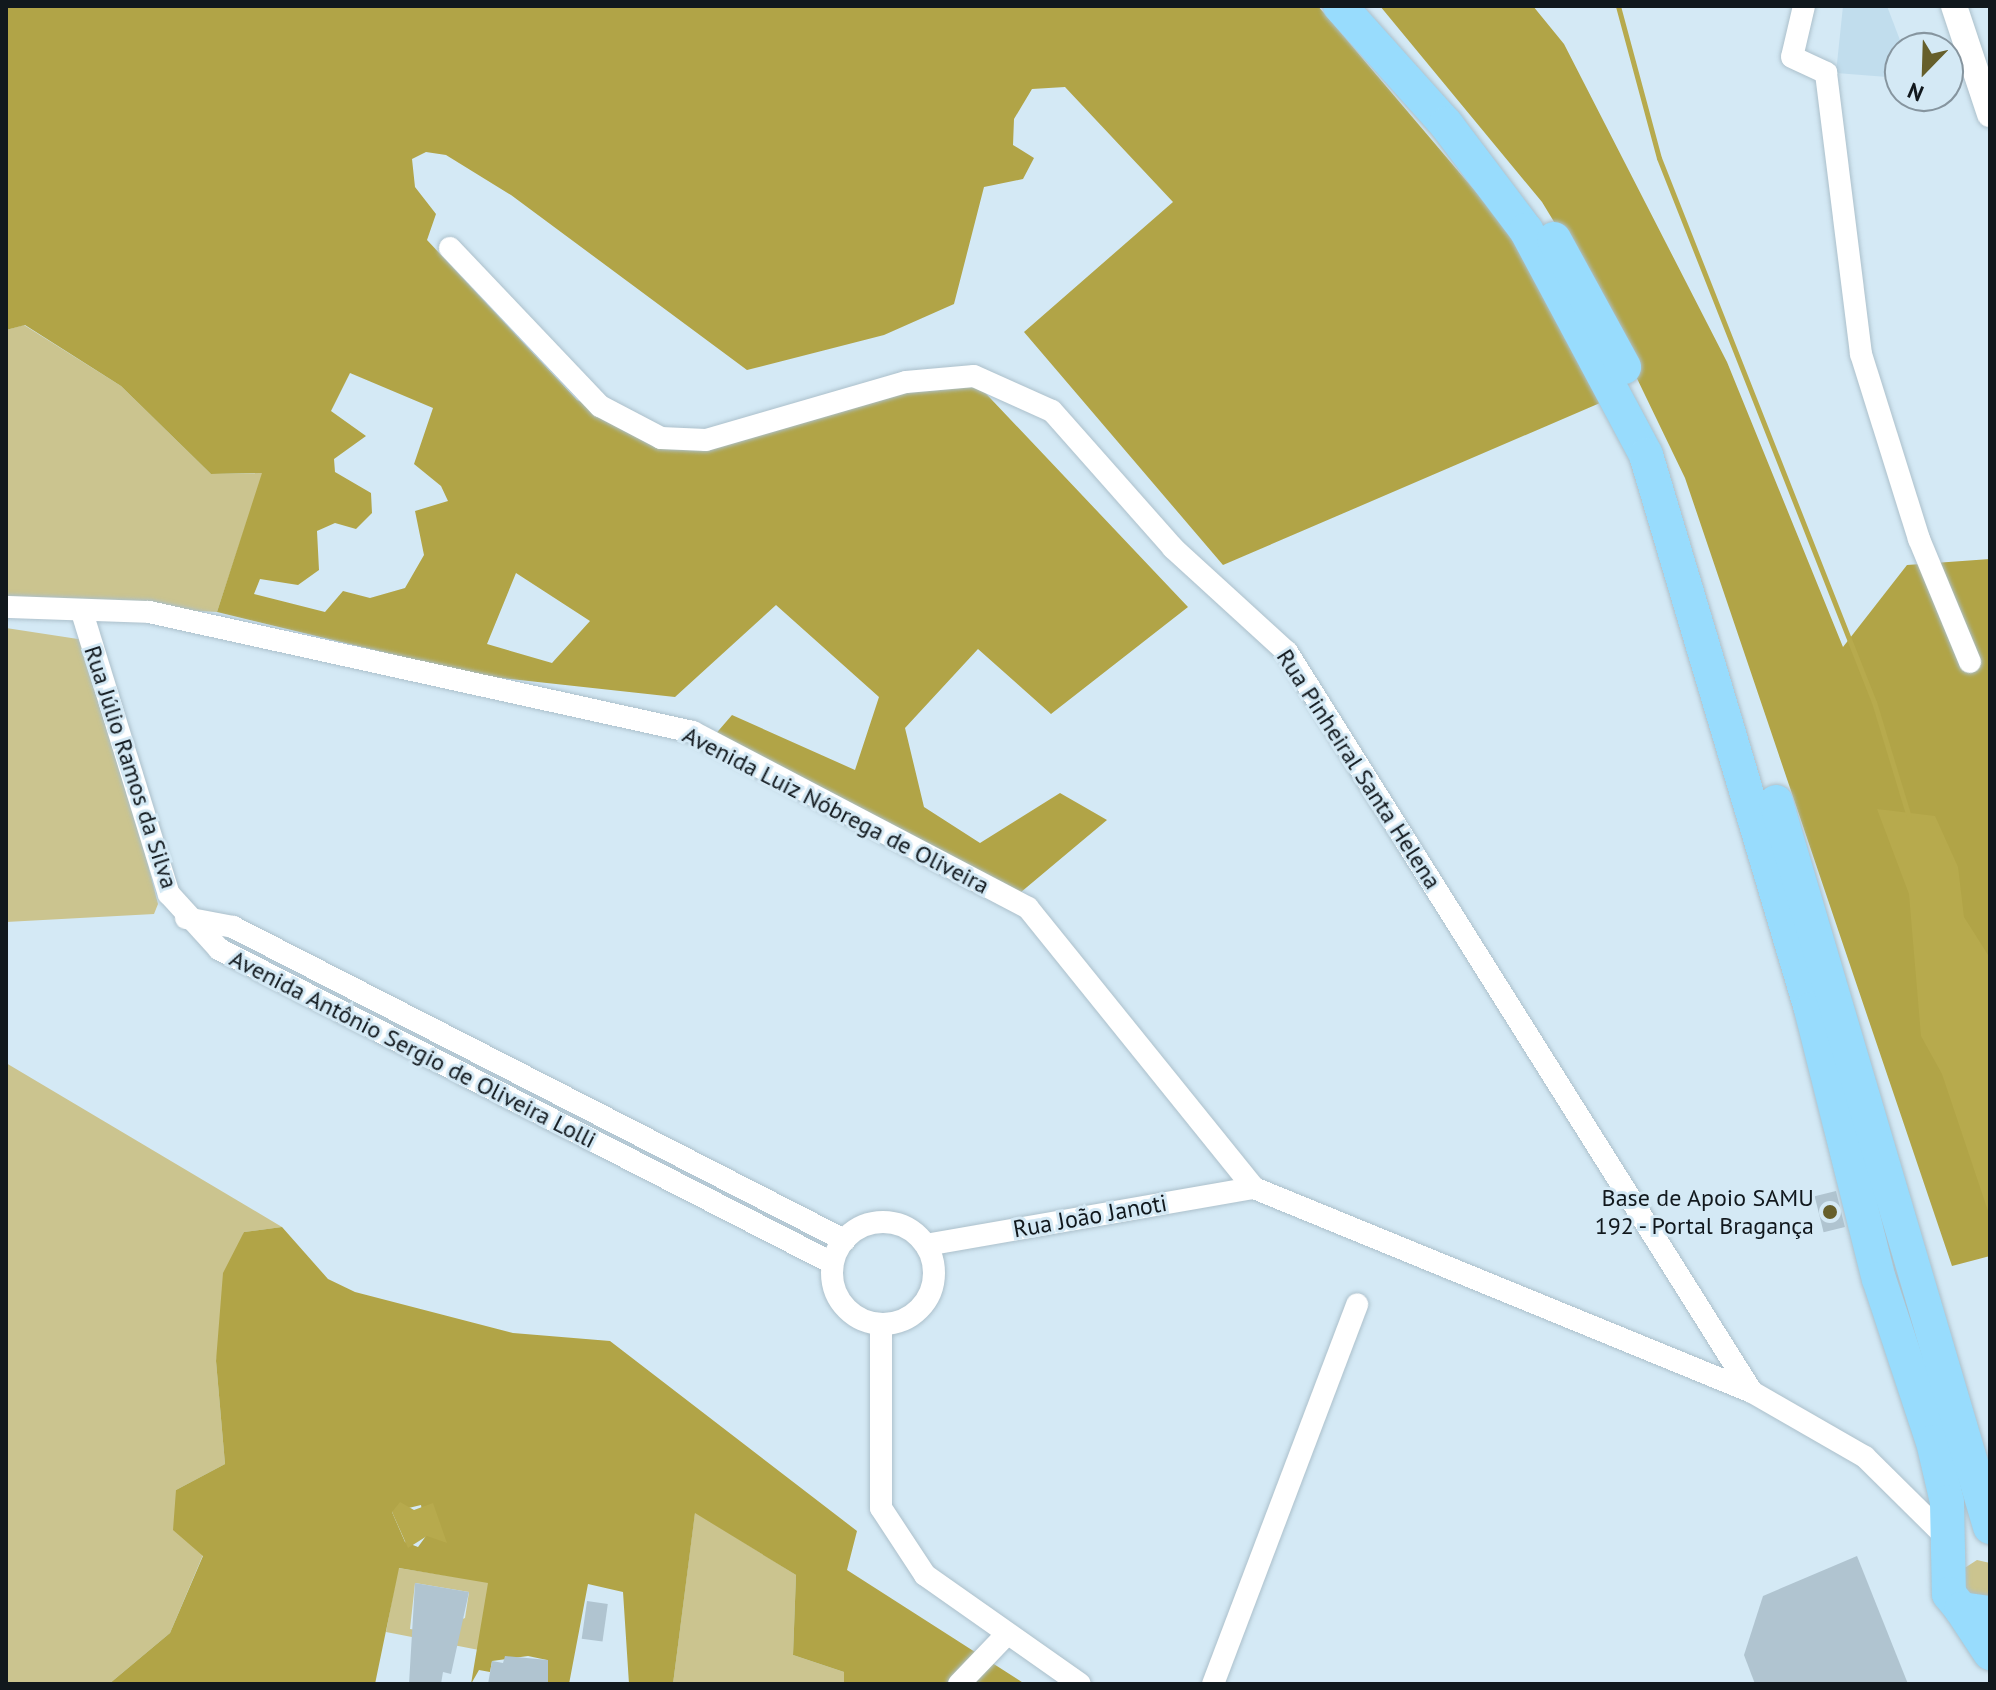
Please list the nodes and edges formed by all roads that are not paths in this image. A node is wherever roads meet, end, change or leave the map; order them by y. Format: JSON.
{"nodes":[{"id":1,"x":1340,"y":6,"type":"edge"},
{"id":2,"x":1367,"y":6,"type":"edge"},
{"id":3,"x":1804,"y":6,"type":"edge"},
{"id":4,"x":1954,"y":6,"type":"edge"},
{"id":5,"x":1990,"y":114,"type":"edge"},
{"id":6,"x":450,"y":248,"type":"dead end"},
{"id":7,"x":6,"y":607,"type":"edge"},
{"id":8,"x":82,"y":612,"type":"junction"},
{"id":9,"x":1970,"y":662,"type":"dead end"},
{"id":10,"x":185,"y":918,"type":"junction"},
{"id":11,"x":1254,"y":1188,"type":"junction"},
{"id":12,"x":844,"y":1240,"type":"junction"},
{"id":13,"x":926,"y":1245,"type":"junction"},
{"id":14,"x":832,"y":1263,"type":"junction"},
{"id":15,"x":1357,"y":1304,"type":"dead end"},
{"id":16,"x":881,"y":1324,"type":"junction"},
{"id":17,"x":1752,"y":1392,"type":"junction"},
{"id":18,"x":1990,"y":1527,"type":"edge"},
{"id":19,"x":1948,"y":1539,"type":"junction"},
{"id":20,"x":1990,"y":1549,"type":"edge"},
{"id":21,"x":1947,"y":1575,"type":"junction"},
{"id":22,"x":1976,"y":1611,"type":"edge"},
{"id":23,"x":1005,"y":1636,"type":"junction"},
{"id":24,"x":1990,"y":1653,"type":"edge"},
{"id":25,"x":959,"y":1684,"type":"edge"},
{"id":26,"x":1080,"y":1684,"type":"edge"},
{"id":27,"x":1213,"y":1684,"type":"edge"}],
"edges":[{"from":1,"to":19,"type":"main road"},
{"from":2,"to":18,"type":"main road"},
{"from":3,"to":9,"type":"street"},
{"from":4,"to":5,"type":"street"},
{"from":6,"to":17,"type":"street","name":"Rua Pinheiral Santa Helena"},
{"from":7,"to":8,"type":"street","name":"Avenida Luiz Nóbrega de Oliveira"},
{"from":8,"to":10,"type":"street","name":"Rua Júlio Ramos da Silva"},
{"from":8,"to":11,"type":"street","name":"Avenida Luiz Nóbrega de Oliveira"},
{"from":10,"to":12,"type":"street","name":"Avenida Antônio Sergio de Oliveira Lolli"},
{"from":10,"to":14,"type":"street","name":"Avenida Antônio Sergio de Oliveira Lolli"},
{"from":11,"to":13,"type":"street","name":"Rua João Janoti"},
{"from":11,"to":17,"type":"street"},
{"from":12,"to":13,"type":"street"},
{"from":12,"to":14,"type":"street"},
{"from":13,"to":16,"type":"street"},
{"from":14,"to":16,"type":"street"},
{"from":15,"to":27,"type":"street"},
{"from":16,"to":23,"type":"street"},
{"from":17,"to":19,"type":"street"},
{"from":19,"to":21,"type":"main road"},
{"from":20,"to":21,"type":"main road"},
{"from":21,"to":22,"type":"main road"},
{"from":22,"to":24,"type":"main road"},
{"from":23,"to":25,"type":"street"},
{"from":23,"to":26,"type":"street"}]}
